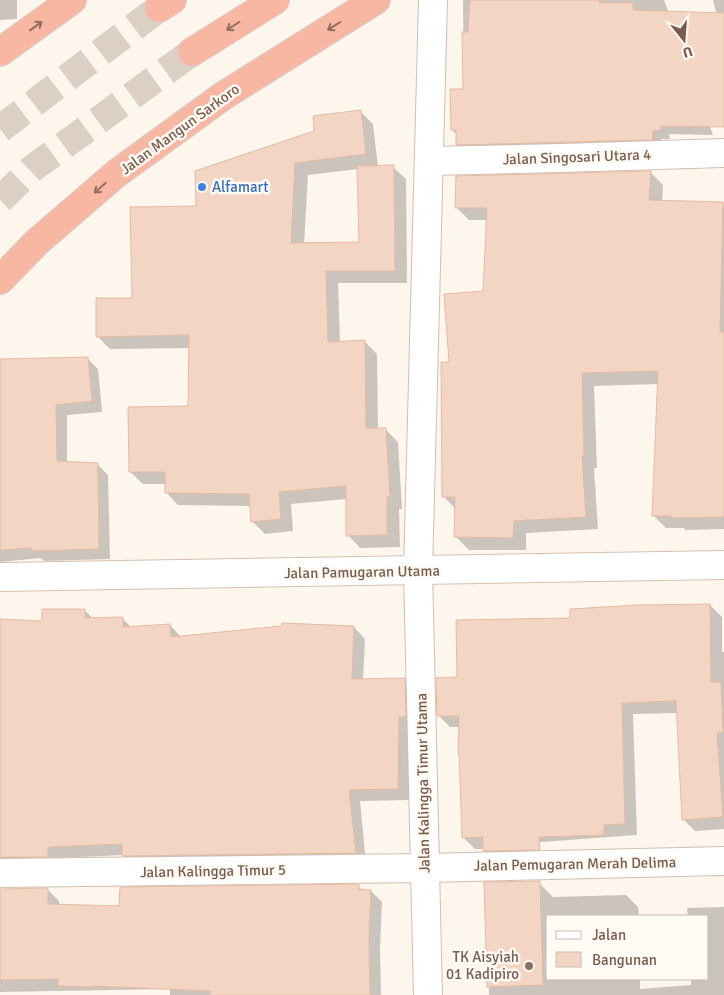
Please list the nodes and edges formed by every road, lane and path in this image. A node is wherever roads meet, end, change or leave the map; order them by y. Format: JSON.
{"nodes":[{"id":1,"x":72,"y":0,"type":"edge"},
{"id":2,"x":275,"y":0,"type":"edge"},
{"id":3,"x":376,"y":0,"type":"edge"},
{"id":4,"x":433,"y":0,"type":"edge"},
{"id":5,"x":0,"y":52,"type":"edge"},
{"id":6,"x":192,"y":52,"type":"tunnel mouth"},
{"id":7,"x":724,"y":153,"type":"edge"},
{"id":8,"x":429,"y":161,"type":"junction"},
{"id":9,"x":0,"y":280,"type":"edge"},
{"id":10,"x":724,"y":565,"type":"edge"},
{"id":11,"x":418,"y":571,"type":"junction"},
{"id":12,"x":0,"y":578,"type":"edge"},
{"id":13,"x":724,"y":860,"type":"edge"},
{"id":14,"x":426,"y":868,"type":"junction"},
{"id":15,"x":0,"y":874,"type":"edge"},
{"id":16,"x":428,"y":995,"type":"edge"}],
"edges":[{"from":5,"to":1,"type":"highway","one_way":true},
{"from":2,"to":6,"type":"highway","one_way":true},
{"from":3,"to":9,"type":"highway","name":"Jalan Mangun Sarkoro","one_way":true},
{"from":4,"to":8,"type":"street","name":"Jalan Kalingga Timur Utama"},
{"from":7,"to":8,"type":"street","name":"Jalan Singosari Utara 4"},
{"from":8,"to":11,"type":"street","name":"Jalan Kalingga Timur Utama"},
{"from":10,"to":11,"type":"street","name":"Jalan Pamugaran Utama"},
{"from":11,"to":12,"type":"street","name":"Jalan Pamugaran Utama"},
{"from":11,"to":14,"type":"street","name":"Jalan Kalingga Timur Utama"},
{"from":13,"to":14,"type":"street","name":"Jalan Pemugaran Merah Delima"},
{"from":14,"to":15,"type":"street","name":"Jalan Kalingga Timur 5"},
{"from":14,"to":16,"type":"street","name":"Jalan Kalingga Timur Utama"}]}
